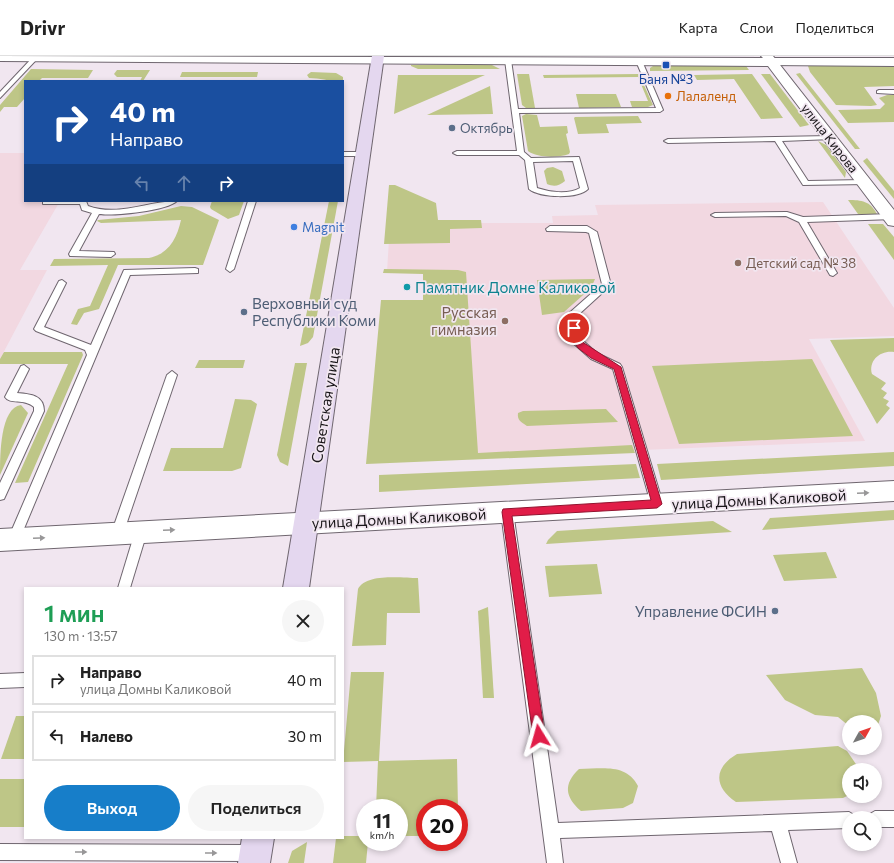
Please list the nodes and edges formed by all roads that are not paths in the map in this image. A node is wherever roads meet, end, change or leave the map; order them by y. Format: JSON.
{"nodes":[{"id":1,"x":0,"y":58,"type":"edge"},
{"id":2,"x":35,"y":58,"type":"junction"},
{"id":3,"x":378,"y":58,"type":"edge"},
{"id":4,"x":479,"y":58,"type":"edge"},
{"id":5,"x":769,"y":59,"type":"edge"},
{"id":6,"x":862,"y":59,"type":"edge"},
{"id":7,"x":508,"y":60,"type":"junction"},
{"id":8,"x":640,"y":61,"type":"junction"},
{"id":9,"x":894,"y":62,"type":"edge"},
{"id":10,"x":879,"y":92,"type":"dead end"},
{"id":11,"x":894,"y":92,"type":"edge"},
{"id":12,"x":0,"y":96,"type":"edge"},
{"id":13,"x":515,"y":111,"type":"junction"},
{"id":14,"x":830,"y":138,"type":"junction"},
{"id":15,"x":777,"y":139,"type":"junction"},
{"id":16,"x":668,"y":141,"type":"dead end"},
{"id":17,"x":457,"y":153,"type":"dead end"},
{"id":18,"x":521,"y":153,"type":"junction"},
{"id":19,"x":344,"y":154,"type":"edge"},
{"id":20,"x":364,"y":154,"type":"junction"},
{"id":21,"x":528,"y":160,"type":"junction"},
{"id":22,"x":864,"y":182,"type":"junction"},
{"id":23,"x":82,"y":202,"type":"edge"},
{"id":24,"x":170,"y":202,"type":"edge"},
{"id":25,"x":252,"y":202,"type":"edge"},
{"id":26,"x":96,"y":212,"type":"junction"},
{"id":27,"x":715,"y":215,"type":"dead end"},
{"id":28,"x":893,"y":219,"type":"edge"},
{"id":29,"x":802,"y":220,"type":"junction"},
{"id":30,"x":550,"y":229,"type":"dead end"},
{"id":31,"x":111,"y":254,"type":"dead end"},
{"id":32,"x":230,"y":269,"type":"dead end"},
{"id":33,"x":195,"y":271,"type":"dead end"},
{"id":34,"x":833,"y":273,"type":"dead end"},
{"id":35,"x":62,"y":283,"type":"dead end"},
{"id":36,"x":92,"y":356,"type":"junction"},
{"id":37,"x":24,"y":369,"type":"dead end"},
{"id":38,"x":172,"y":375,"type":"dead end"},
{"id":39,"x":894,"y":491,"type":"edge"},
{"id":40,"x":0,"y":495,"type":"edge"},
{"id":41,"x":657,"y":504,"type":"junction"},
{"id":42,"x":507,"y":512,"type":"junction"},
{"id":43,"x":307,"y":523,"type":"junction"},
{"id":44,"x":141,"y":532,"type":"junction"},
{"id":45,"x":117,"y":534,"type":"junction"},
{"id":46,"x":7,"y":540,"type":"edge"},
{"id":47,"x":124,"y":587,"type":"edge"},
{"id":48,"x":296,"y":587,"type":"edge"},
{"id":49,"x":24,"y":680,"type":"edge"},
{"id":50,"x":0,"y":681,"type":"edge"},
{"id":51,"x":894,"y":818,"type":"edge"},
{"id":52,"x":882,"y":819,"type":"edge"},
{"id":53,"x":842,"y":820,"type":"edge"},
{"id":54,"x":778,"y":823,"type":"junction"},
{"id":55,"x":551,"y":831,"type":"junction"},
{"id":56,"x":256,"y":851,"type":"edge"},
{"id":57,"x":0,"y":852,"type":"edge"},
{"id":58,"x":555,"y":863,"type":"edge"},
{"id":59,"x":789,"y":863,"type":"edge"}],
"edges":[{"from":1,"to":2,"type":"street"},
{"from":2,"to":3,"type":"street"},
{"from":2,"to":12,"type":"lane"},
{"from":3,"to":4,"type":"street"},
{"from":3,"to":20,"type":"main road","name":"Советская улица"},
{"from":4,"to":7,"type":"street"},
{"from":5,"to":6,"type":"street"},
{"from":5,"to":8,"type":"street"},
{"from":5,"to":14,"type":"street","name":"улица Кирова"},
{"from":6,"to":9,"type":"street"},
{"from":7,"to":8,"type":"street"},
{"from":7,"to":13,"type":"lane"},
{"from":8,"to":13,"type":"lane"},
{"from":10,"to":11,"type":"lane"},
{"from":13,"to":18,"type":"lane"},
{"from":14,"to":15,"type":"lane"},
{"from":14,"to":22,"type":"street","name":"улица Кирова"},
{"from":15,"to":16,"type":"lane"},
{"from":15,"to":22,"type":"lane"},
{"from":17,"to":18,"type":"lane"},
{"from":18,"to":21,"type":"lane"},
{"from":19,"to":20,"type":"lane"},
{"from":20,"to":43,"type":"main road","name":"Советская улица"},
{"from":21,"to":21,"type":"lane"},
{"from":22,"to":28,"type":"street","name":"улица Кирова"},
{"from":23,"to":26,"type":"lane"},
{"from":24,"to":26,"type":"lane"},
{"from":25,"to":32,"type":"lane"},
{"from":26,"to":31,"type":"lane"},
{"from":27,"to":29,"type":"lane"},
{"from":28,"to":29,"type":"lane"},
{"from":29,"to":34,"type":"lane"},
{"from":30,"to":41,"type":"lane"},
{"from":33,"to":36,"type":"lane"},
{"from":35,"to":36,"type":"lane"},
{"from":36,"to":46,"type":"lane"},
{"from":37,"to":40,"type":"lane"},
{"from":38,"to":45,"type":"lane"},
{"from":41,"to":39,"type":"street","name":"улица Домны Каликовой","one_way":true},
{"from":41,"to":42,"type":"street","name":"улица Домны Каликовой"},
{"from":42,"to":43,"type":"street","name":"улица Домны Каликовой"},
{"from":42,"to":55,"type":"lane"},
{"from":44,"to":43,"type":"street","name":"улица Домны Каликовой","one_way":true},
{"from":43,"to":48,"type":"main road","name":"Советская улица"},
{"from":44,"to":45,"type":"street","name":"улица Домны Каликовой"},
{"from":44,"to":47,"type":"lane"},
{"from":46,"to":45,"type":"street","name":"улица Домны Каликовой","one_way":true},
{"from":49,"to":50,"type":"lane"},
{"from":51,"to":52,"type":"lane"},
{"from":53,"to":54,"type":"lane"},
{"from":54,"to":55,"type":"lane"},
{"from":54,"to":59,"type":"lane"},
{"from":55,"to":58,"type":"lane"},
{"from":57,"to":56,"type":"lane","one_way":true}]}
